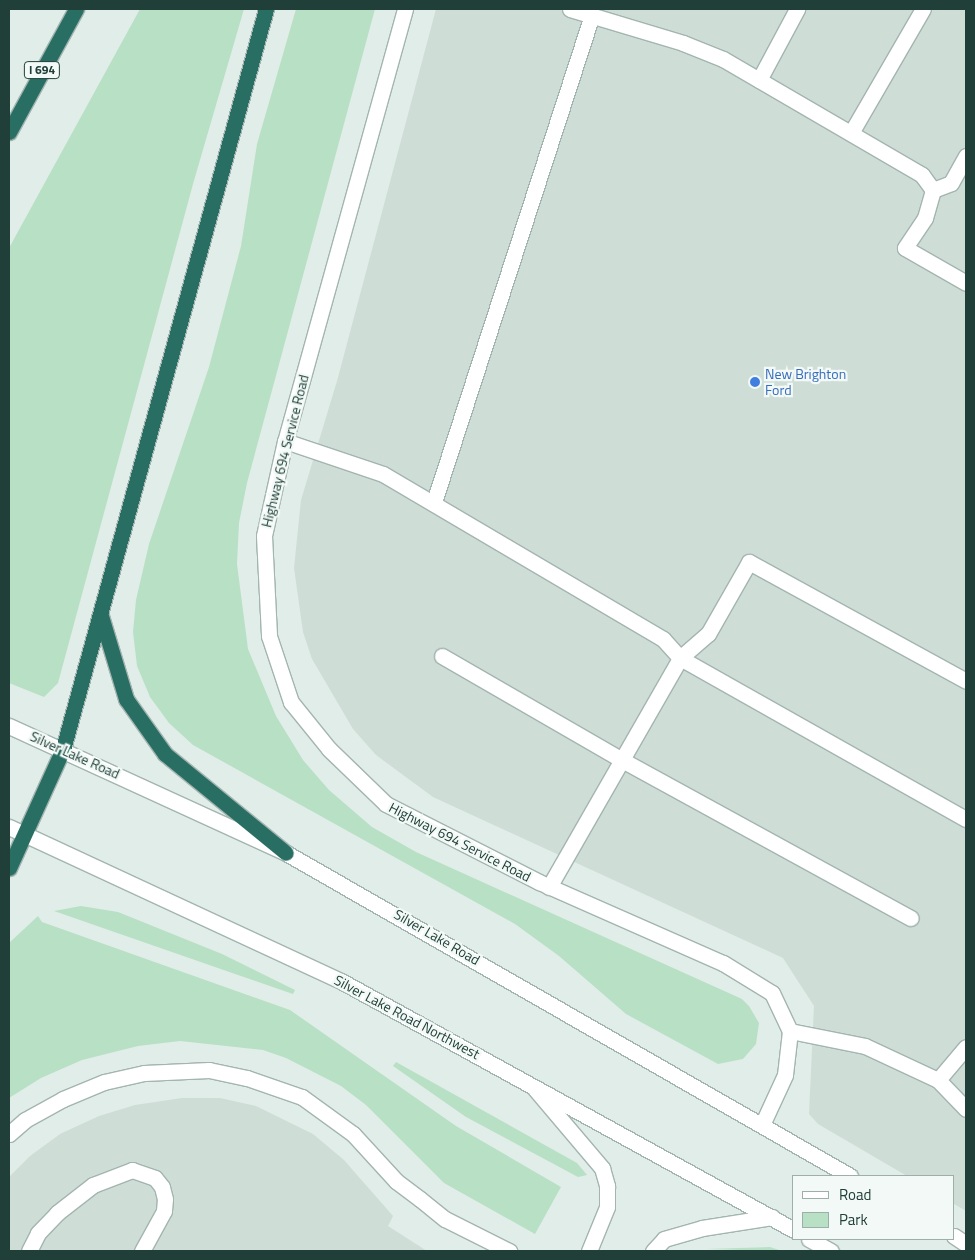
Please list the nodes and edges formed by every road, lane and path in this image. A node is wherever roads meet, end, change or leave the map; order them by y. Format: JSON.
{"nodes":[{"id":1,"x":76,"y":9,"type":"edge"},
{"id":2,"x":266,"y":9,"type":"edge"},
{"id":3,"x":405,"y":9,"type":"edge"},
{"id":4,"x":570,"y":9,"type":"edge"},
{"id":5,"x":797,"y":9,"type":"edge"},
{"id":6,"x":923,"y":9,"type":"edge"},
{"id":7,"x":592,"y":16,"type":"junction"},
{"id":8,"x":759,"y":80,"type":"junction"},
{"id":9,"x":9,"y":132,"type":"edge"},
{"id":10,"x":851,"y":133,"type":"junction"},
{"id":11,"x":966,"y":156,"type":"edge"},
{"id":12,"x":932,"y":190,"type":"junction"},
{"id":13,"x":966,"y":283,"type":"edge"},
{"id":14,"x":285,"y":441,"type":"junction"},
{"id":15,"x":434,"y":502,"type":"junction"},
{"id":16,"x":101,"y":616,"type":"junction"},
{"id":17,"x":442,"y":656,"type":"dead end"},
{"id":18,"x":680,"y":658,"type":"junction"},
{"id":19,"x":966,"y":681,"type":"edge"},
{"id":20,"x":9,"y":726,"type":"edge"},
{"id":21,"x":63,"y":749,"type":"junction"},
{"id":22,"x":622,"y":760,"type":"junction"},
{"id":23,"x":966,"y":819,"type":"edge"},
{"id":24,"x":9,"y":827,"type":"edge"},
{"id":25,"x":26,"y":835,"type":"junction"},
{"id":26,"x":286,"y":853,"type":"junction"},
{"id":27,"x":9,"y":868,"type":"edge"},
{"id":28,"x":549,"y":887,"type":"junction"},
{"id":29,"x":911,"y":918,"type":"dead end"},
{"id":30,"x":790,"y":1031,"type":"junction"},
{"id":31,"x":966,"y":1047,"type":"edge"},
{"id":32,"x":938,"y":1080,"type":"junction"},
{"id":33,"x":529,"y":1082,"type":"junction"},
{"id":34,"x":966,"y":1109,"type":"edge"},
{"id":35,"x":762,"y":1125,"type":"junction"},
{"id":36,"x":9,"y":1134,"type":"edge"},
{"id":37,"x":848,"y":1175,"type":"edge"},
{"id":38,"x":772,"y":1217,"type":"junction"},
{"id":39,"x":792,"y":1229,"type":"edge"},
{"id":40,"x":955,"y":1237,"type":"edge"},
{"id":41,"x":811,"y":1240,"type":"edge"},
{"id":42,"x":966,"y":1244,"type":"edge"},
{"id":43,"x":29,"y":1251,"type":"edge"},
{"id":44,"x":142,"y":1251,"type":"edge"},
{"id":45,"x":509,"y":1251,"type":"edge"},
{"id":46,"x":589,"y":1251,"type":"edge"},
{"id":47,"x":653,"y":1251,"type":"edge"},
{"id":48,"x":831,"y":1251,"type":"edge"}],
"edges":[{"from":1,"to":9,"type":"highway","number":"I 694"},
{"from":2,"to":16,"type":"highway"},
{"from":3,"to":14,"type":"street","name":"Highway 694 Service Road"},
{"from":4,"to":7,"type":"street"},
{"from":5,"to":8,"type":"street"},
{"from":6,"to":10,"type":"street"},
{"from":7,"to":8,"type":"street"},
{"from":7,"to":15,"type":"street"},
{"from":8,"to":10,"type":"street"},
{"from":10,"to":12,"type":"street"},
{"from":11,"to":12,"type":"street"},
{"from":12,"to":13,"type":"street"},
{"from":14,"to":15,"type":"street"},
{"from":14,"to":28,"type":"street","name":"Highway 694 Service Road"},
{"from":15,"to":18,"type":"street"},
{"from":16,"to":21,"type":"highway"},
{"from":16,"to":26,"type":"highway"},
{"from":17,"to":22,"type":"street"},
{"from":18,"to":19,"type":"street"},
{"from":18,"to":22,"type":"street"},
{"from":18,"to":23,"type":"street"},
{"from":20,"to":21,"type":"street","name":"Silver Lake Road"},
{"from":21,"to":25,"type":"highway"},
{"from":21,"to":26,"type":"street","name":"Silver Lake Road"},
{"from":22,"to":28,"type":"street"},
{"from":22,"to":29,"type":"street"},
{"from":24,"to":25,"type":"street","name":"Silver Lake Road Northwest"},
{"from":25,"to":27,"type":"highway"},
{"from":25,"to":33,"type":"street","name":"Silver Lake Road Northwest"},
{"from":26,"to":35,"type":"street","name":"Silver Lake Road"},
{"from":28,"to":30,"type":"street","name":"Highway 694 Service Road"},
{"from":30,"to":32,"type":"street"},
{"from":30,"to":35,"type":"street"},
{"from":31,"to":32,"type":"street"},
{"from":32,"to":34,"type":"street"},
{"from":33,"to":38,"type":"street","name":"Silver Lake Road Northwest"},
{"from":33,"to":46,"type":"street"},
{"from":35,"to":37,"type":"street","name":"Silver Lake Road"},
{"from":36,"to":45,"type":"street"},
{"from":38,"to":39,"type":"street","name":"Silver Lake Road Northwest"},
{"from":38,"to":47,"type":"street"},
{"from":40,"to":42,"type":"street"},
{"from":41,"to":48,"type":"street"},
{"from":43,"to":44,"type":"street"}]}
